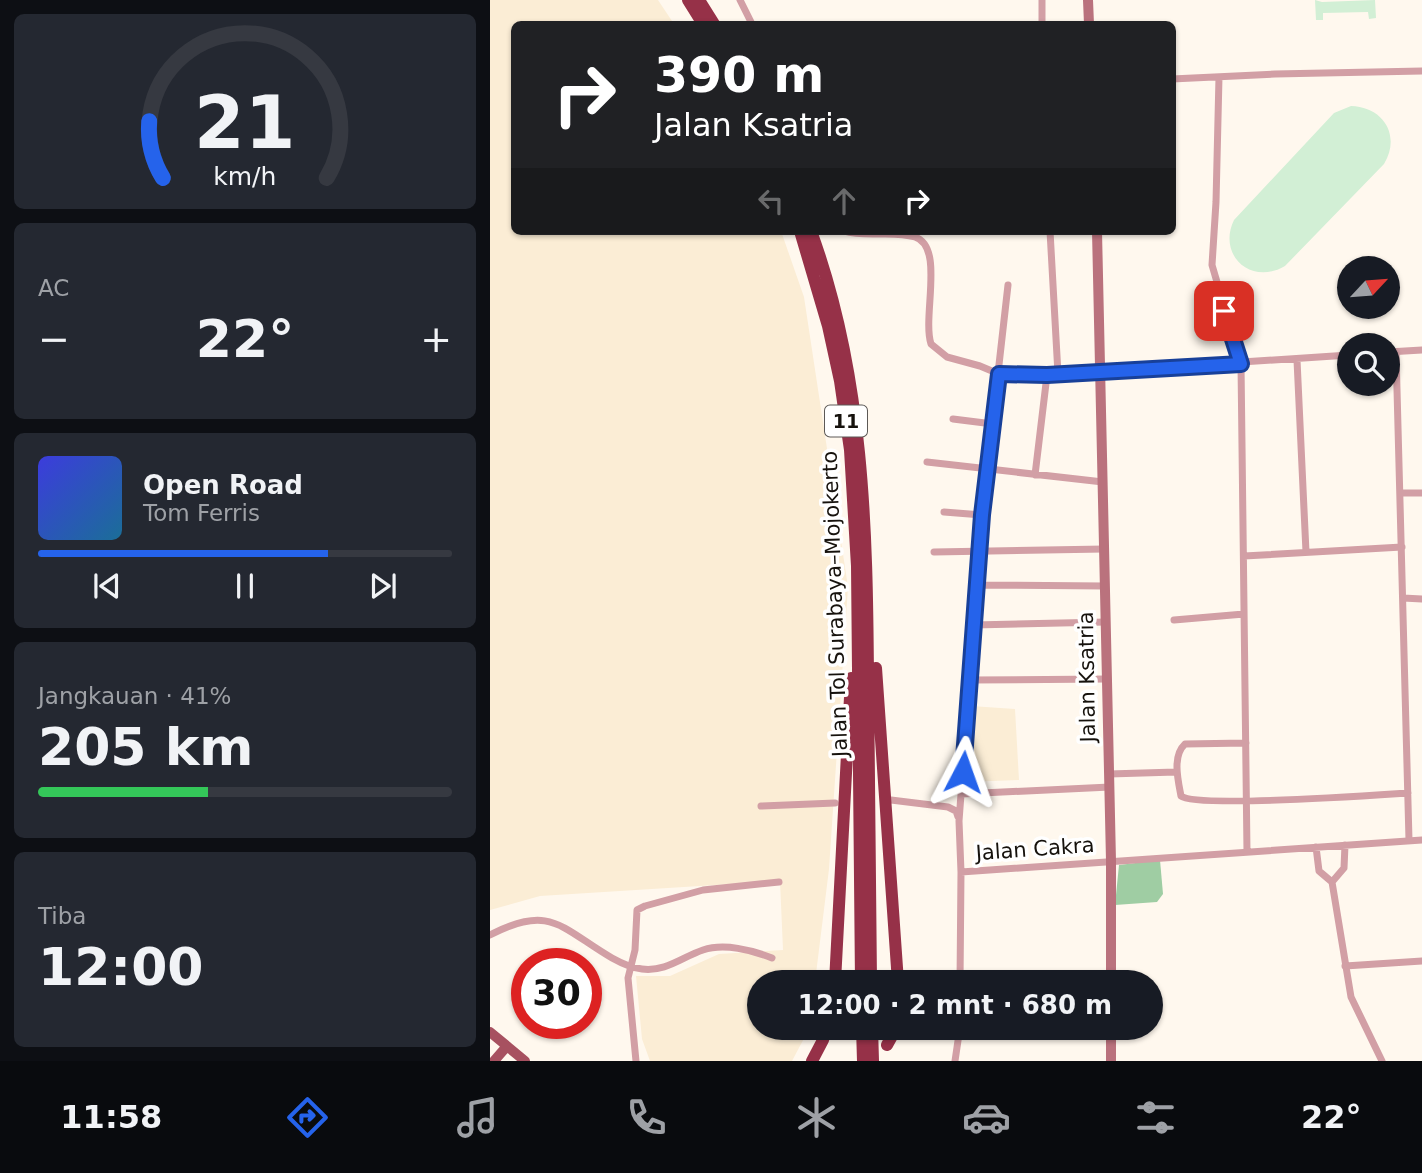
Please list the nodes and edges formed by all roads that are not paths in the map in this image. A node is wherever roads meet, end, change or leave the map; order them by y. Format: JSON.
{"nodes":[{"id":1,"x":688,"y":0,"type":"edge"},
{"id":2,"x":699,"y":0,"type":"edge"},
{"id":3,"x":740,"y":0,"type":"edge"},
{"id":4,"x":1042,"y":0,"type":"edge"},
{"id":5,"x":1088,"y":0,"type":"edge"},
{"id":6,"x":701,"y":21,"type":"edge"},
{"id":7,"x":712,"y":21,"type":"edge"},
{"id":8,"x":750,"y":21,"type":"edge"},
{"id":9,"x":1042,"y":21,"type":"edge"},
{"id":10,"x":1089,"y":21,"type":"edge"},
{"id":11,"x":1422,"y":71,"type":"edge"},
{"id":12,"x":1219,"y":78,"type":"junction"},
{"id":13,"x":1176,"y":79,"type":"edge"},
{"id":14,"x":801,"y":235,"type":"edge"},
{"id":15,"x":812,"y":235,"type":"edge"},
{"id":16,"x":906,"y":235,"type":"edge"},
{"id":17,"x":1050,"y":235,"type":"edge"},
{"id":18,"x":1097,"y":235,"type":"edge"},
{"id":19,"x":1008,"y":285,"type":"dead end"},
{"id":20,"x":1422,"y":350,"type":"edge"},
{"id":21,"x":1400,"y":351,"type":"edge"},
{"id":22,"x":1337,"y":356,"type":"edge"},
{"id":23,"x":1297,"y":359,"type":"junction"},
{"id":24,"x":1241,"y":364,"type":"junction"},
{"id":25,"x":1101,"y":371,"type":"junction"},
{"id":26,"x":999,"y":374,"type":"junction"},
{"id":27,"x":1058,"y":374,"type":"junction"},
{"id":28,"x":1047,"y":375,"type":"junction"},
{"id":29,"x":1394,"y":396,"type":"edge"},
{"id":30,"x":953,"y":419,"type":"dead end"},
{"id":31,"x":993,"y":424,"type":"junction"},
{"id":32,"x":927,"y":462,"type":"dead end"},
{"id":33,"x":986,"y":470,"type":"junction"},
{"id":34,"x":1035,"y":475,"type":"junction"},
{"id":35,"x":1103,"y":482,"type":"junction"},
{"id":36,"x":1400,"y":493,"type":"junction"},
{"id":37,"x":1422,"y":493,"type":"edge"},
{"id":38,"x":944,"y":512,"type":"dead end"},
{"id":39,"x":982,"y":515,"type":"junction"},
{"id":40,"x":1402,"y":547,"type":"junction"},
{"id":41,"x":1104,"y":549,"type":"junction"},
{"id":42,"x":979,"y":550,"type":"junction"},
{"id":43,"x":934,"y":552,"type":"dead end"},
{"id":44,"x":1306,"y":552,"type":"junction"},
{"id":45,"x":1244,"y":556,"type":"junction"},
{"id":46,"x":976,"y":585,"type":"junction"},
{"id":47,"x":1105,"y":586,"type":"junction"},
{"id":48,"x":868,"y":594,"type":"junction"},
{"id":49,"x":1403,"y":598,"type":"junction"},
{"id":50,"x":1422,"y":599,"type":"edge"},
{"id":51,"x":1244,"y":614,"type":"junction"},
{"id":52,"x":858,"y":617,"type":"junction"},
{"id":53,"x":1174,"y":620,"type":"dead end"},
{"id":54,"x":1106,"y":622,"type":"junction"},
{"id":55,"x":973,"y":625,"type":"junction"},
{"id":56,"x":1106,"y":679,"type":"junction"},
{"id":57,"x":971,"y":680,"type":"junction"},
{"id":58,"x":1246,"y":743,"type":"junction"},
{"id":59,"x":1176,"y":772,"type":"junction"},
{"id":60,"x":1109,"y":774,"type":"junction"},
{"id":61,"x":1110,"y":787,"type":"junction"},
{"id":62,"x":1408,"y":793,"type":"junction"},
{"id":63,"x":961,"y":794,"type":"junction"},
{"id":64,"x":891,"y":800,"type":"dead end"},
{"id":65,"x":1246,"y":801,"type":"junction"},
{"id":66,"x":835,"y":803,"type":"dead end"},
{"id":67,"x":761,"y":806,"type":"dead end"},
{"id":68,"x":959,"y":821,"type":"junction"},
{"id":69,"x":1422,"y":839,"type":"edge"},
{"id":70,"x":1409,"y":841,"type":"junction"},
{"id":71,"x":1345,"y":845,"type":"junction"},
{"id":72,"x":1315,"y":847,"type":"junction"},
{"id":73,"x":1247,"y":852,"type":"junction"},
{"id":74,"x":1111,"y":861,"type":"junction"},
{"id":75,"x":961,"y":872,"type":"junction"},
{"id":76,"x":779,"y":882,"type":"dead end"},
{"id":77,"x":1332,"y":882,"type":"junction"},
{"id":78,"x":490,"y":935,"type":"edge"},
{"id":79,"x":772,"y":958,"type":"dead end"},
{"id":80,"x":1422,"y":961,"type":"edge"},
{"id":81,"x":1345,"y":966,"type":"junction"},
{"id":82,"x":631,"y":967,"type":"junction"},
{"id":83,"x":836,"y":970,"type":"edge"},
{"id":84,"x":861,"y":970,"type":"edge"},
{"id":85,"x":871,"y":970,"type":"edge"},
{"id":86,"x":897,"y":970,"type":"edge"},
{"id":87,"x":960,"y":970,"type":"edge"},
{"id":88,"x":1111,"y":970,"type":"edge"},
{"id":89,"x":490,"y":1032,"type":"edge"},
{"id":90,"x":823,"y":1040,"type":"edge"},
{"id":91,"x":862,"y":1040,"type":"edge"},
{"id":92,"x":872,"y":1040,"type":"edge"},
{"id":93,"x":890,"y":1040,"type":"edge"},
{"id":94,"x":958,"y":1040,"type":"edge"},
{"id":95,"x":1111,"y":1040,"type":"edge"},
{"id":96,"x":887,"y":1045,"type":"dead end"},
{"id":97,"x":507,"y":1046,"type":"junction"},
{"id":98,"x":494,"y":1061,"type":"edge"},
{"id":99,"x":525,"y":1061,"type":"edge"},
{"id":100,"x":636,"y":1061,"type":"edge"},
{"id":101,"x":812,"y":1061,"type":"edge"},
{"id":102,"x":863,"y":1061,"type":"edge"},
{"id":103,"x":873,"y":1061,"type":"edge"},
{"id":104,"x":955,"y":1061,"type":"edge"},
{"id":105,"x":1111,"y":1061,"type":"edge"},
{"id":106,"x":1381,"y":1061,"type":"edge"}],
"edges":[{"from":1,"to":6,"type":"highway"},
{"from":2,"to":7,"type":"highway"},
{"from":3,"to":8,"type":"street"},
{"from":4,"to":9,"type":"street"},
{"from":5,"to":10,"type":"street"},
{"from":11,"to":12,"type":"street"},
{"from":12,"to":13,"type":"street"},
{"from":12,"to":24,"type":"street"},
{"from":14,"to":52,"type":"highway","name":"Jalan Tol Surabaya–Mojokerto","number":"11"},
{"from":15,"to":48,"type":"highway","name":"Jalan Tol Surabaya–Mojokerto","number":"11"},
{"from":16,"to":26,"type":"street"},
{"from":17,"to":27,"type":"street"},
{"from":18,"to":25,"type":"street","name":"Jalan Ksatria"},
{"from":19,"to":26,"type":"street"},
{"from":20,"to":21,"type":"street"},
{"from":22,"to":23,"type":"street"},
{"from":23,"to":24,"type":"street"},
{"from":23,"to":44,"type":"street"},
{"from":24,"to":25,"type":"street"},
{"from":24,"to":45,"type":"street"},
{"from":25,"to":27,"type":"street"},
{"from":25,"to":35,"type":"street","name":"Jalan Ksatria"},
{"from":26,"to":28,"type":"street"},
{"from":26,"to":31,"type":"street"},
{"from":27,"to":28,"type":"street"},
{"from":28,"to":34,"type":"street"},
{"from":29,"to":36,"type":"street"},
{"from":30,"to":31,"type":"street"},
{"from":31,"to":33,"type":"street"},
{"from":32,"to":33,"type":"street"},
{"from":33,"to":34,"type":"street"},
{"from":33,"to":39,"type":"street"},
{"from":34,"to":35,"type":"street"},
{"from":35,"to":41,"type":"street","name":"Jalan Ksatria"},
{"from":36,"to":37,"type":"street"},
{"from":36,"to":40,"type":"street"},
{"from":38,"to":39,"type":"street"},
{"from":39,"to":42,"type":"street"},
{"from":40,"to":44,"type":"street"},
{"from":40,"to":49,"type":"street"},
{"from":41,"to":42,"type":"street"},
{"from":41,"to":47,"type":"street","name":"Jalan Ksatria"},
{"from":42,"to":43,"type":"street"},
{"from":42,"to":46,"type":"street"},
{"from":44,"to":45,"type":"street"},
{"from":45,"to":51,"type":"street"},
{"from":46,"to":47,"type":"street"},
{"from":46,"to":55,"type":"street"},
{"from":47,"to":54,"type":"street","name":"Jalan Ksatria"},
{"from":48,"to":85,"type":"highway","name":"Jalan Tol Surabaya–Mojokerto","number":"11"},
{"from":48,"to":86,"type":"highway"},
{"from":49,"to":50,"type":"street"},
{"from":49,"to":62,"type":"street"},
{"from":51,"to":53,"type":"street"},
{"from":51,"to":58,"type":"street"},
{"from":52,"to":83,"type":"highway"},
{"from":52,"to":84,"type":"highway","name":"Jalan Tol Surabaya–Mojokerto","number":"11"},
{"from":54,"to":55,"type":"street"},
{"from":54,"to":56,"type":"street","name":"Jalan Ksatria"},
{"from":55,"to":57,"type":"street"},
{"from":56,"to":57,"type":"street"},
{"from":56,"to":60,"type":"street","name":"Jalan Ksatria"},
{"from":57,"to":63,"type":"street"},
{"from":58,"to":59,"type":"street"},
{"from":58,"to":65,"type":"street"},
{"from":59,"to":60,"type":"street"},
{"from":59,"to":65,"type":"street"},
{"from":60,"to":61,"type":"street","name":"Jalan Ksatria"},
{"from":61,"to":63,"type":"street"},
{"from":61,"to":74,"type":"street","name":"Jalan Ksatria"},
{"from":62,"to":65,"type":"street"},
{"from":62,"to":70,"type":"street"},
{"from":63,"to":68,"type":"street"},
{"from":64,"to":68,"type":"street"},
{"from":65,"to":73,"type":"street"},
{"from":66,"to":67,"type":"street"},
{"from":68,"to":75,"type":"street"},
{"from":69,"to":70,"type":"street","name":"Jalan Cakra"},
{"from":70,"to":71,"type":"street","name":"Jalan Cakra"},
{"from":71,"to":72,"type":"street","name":"Jalan Cakra"},
{"from":71,"to":77,"type":"street"},
{"from":72,"to":73,"type":"street","name":"Jalan Cakra"},
{"from":72,"to":77,"type":"street"},
{"from":73,"to":74,"type":"street","name":"Jalan Cakra"},
{"from":74,"to":75,"type":"street","name":"Jalan Cakra"},
{"from":74,"to":88,"type":"street","name":"Jalan Ksatria"},
{"from":75,"to":87,"type":"street"},
{"from":76,"to":82,"type":"street"},
{"from":77,"to":81,"type":"street"},
{"from":78,"to":82,"type":"street"},
{"from":79,"to":82,"type":"street"},
{"from":80,"to":81,"type":"street"},
{"from":81,"to":106,"type":"street"},
{"from":82,"to":100,"type":"street"},
{"from":89,"to":97,"type":"main road"},
{"from":90,"to":101,"type":"highway"},
{"from":91,"to":102,"type":"highway"},
{"from":92,"to":103,"type":"highway"},
{"from":93,"to":96,"type":"highway"},
{"from":94,"to":104,"type":"street"},
{"from":95,"to":105,"type":"street"},
{"from":97,"to":98,"type":"main road"},
{"from":97,"to":99,"type":"main road"}]}
